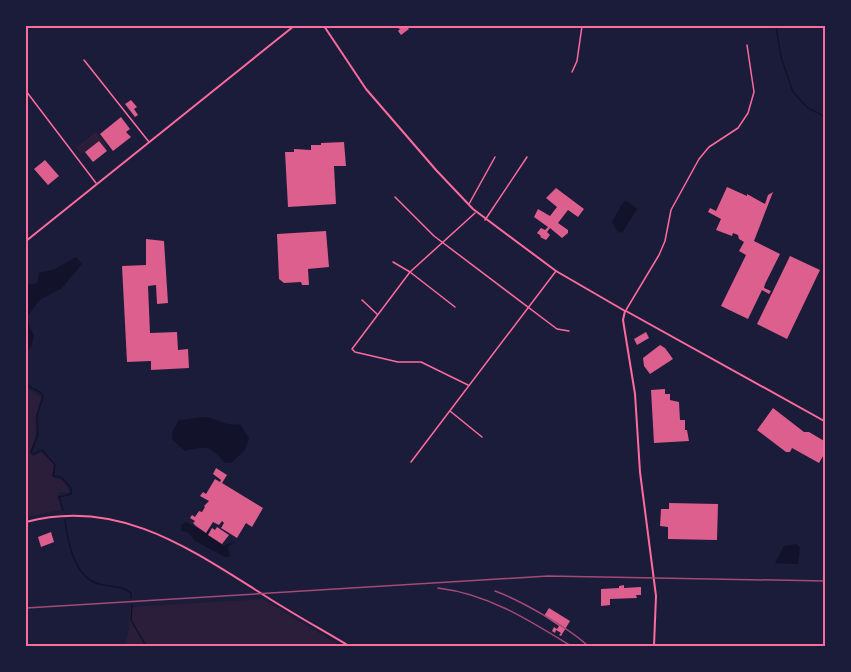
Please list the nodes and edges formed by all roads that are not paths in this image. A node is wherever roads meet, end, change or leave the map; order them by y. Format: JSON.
{"nodes":[{"id":1,"x":294,"y":26,"type":"edge"},
{"id":2,"x":324,"y":26,"type":"edge"},
{"id":3,"x":582,"y":26,"type":"edge"},
{"id":4,"x":747,"y":45,"type":"dead end"},
{"id":5,"x":84,"y":60,"type":"dead end"},
{"id":6,"x":572,"y":72,"type":"dead end"},
{"id":7,"x":26,"y":91,"type":"edge"},
{"id":8,"x":150,"y":143,"type":"junction"},
{"id":9,"x":495,"y":157,"type":"dead end"},
{"id":10,"x":527,"y":157,"type":"dead end"},
{"id":11,"x":97,"y":184,"type":"junction"},
{"id":12,"x":395,"y":197,"type":"dead end"},
{"id":13,"x":469,"y":205,"type":"junction"},
{"id":14,"x":476,"y":212,"type":"junction"},
{"id":15,"x":485,"y":220,"type":"junction"},
{"id":16,"x":26,"y":241,"type":"edge"},
{"id":17,"x":442,"y":242,"type":"junction"},
{"id":18,"x":393,"y":262,"type":"dead end"},
{"id":19,"x":556,"y":271,"type":"junction"},
{"id":20,"x":410,"y":272,"type":"junction"},
{"id":21,"x":362,"y":300,"type":"dead end"},
{"id":22,"x":455,"y":307,"type":"dead end"},
{"id":23,"x":528,"y":307,"type":"junction"},
{"id":24,"x":625,"y":311,"type":"junction"},
{"id":25,"x":378,"y":315,"type":"junction"},
{"id":26,"x":569,"y":331,"type":"dead end"},
{"id":27,"x":468,"y":385,"type":"junction"},
{"id":28,"x":448,"y":411,"type":"junction"},
{"id":29,"x":825,"y":422,"type":"edge"},
{"id":30,"x":482,"y":436,"type":"dead end"},
{"id":31,"x":411,"y":462,"type":"dead end"},
{"id":32,"x":26,"y":522,"type":"edge"},
{"id":33,"x":349,"y":646,"type":"edge"},
{"id":34,"x":654,"y":646,"type":"edge"}],
"edges":[{"from":1,"to":8,"type":"main road"},
{"from":2,"to":13,"type":"main road"},
{"from":3,"to":6,"type":"street"},
{"from":4,"to":24,"type":"street"},
{"from":5,"to":8,"type":"street"},
{"from":7,"to":11,"type":"street"},
{"from":8,"to":11,"type":"main road"},
{"from":9,"to":13,"type":"street"},
{"from":10,"to":15,"type":"street"},
{"from":11,"to":16,"type":"main road"},
{"from":12,"to":17,"type":"street"},
{"from":13,"to":14,"type":"main road"},
{"from":14,"to":15,"type":"main road"},
{"from":14,"to":17,"type":"street"},
{"from":15,"to":19,"type":"main road"},
{"from":17,"to":20,"type":"street"},
{"from":17,"to":23,"type":"street"},
{"from":18,"to":20,"type":"street"},
{"from":19,"to":23,"type":"street"},
{"from":19,"to":24,"type":"main road"},
{"from":20,"to":22,"type":"street"},
{"from":20,"to":25,"type":"street"},
{"from":21,"to":25,"type":"street"},
{"from":23,"to":26,"type":"street"},
{"from":23,"to":27,"type":"street"},
{"from":24,"to":29,"type":"main road"},
{"from":24,"to":34,"type":"main road"},
{"from":25,"to":27,"type":"street"},
{"from":27,"to":28,"type":"street"},
{"from":28,"to":30,"type":"street"},
{"from":28,"to":31,"type":"street"},
{"from":32,"to":33,"type":"main road"}]}
